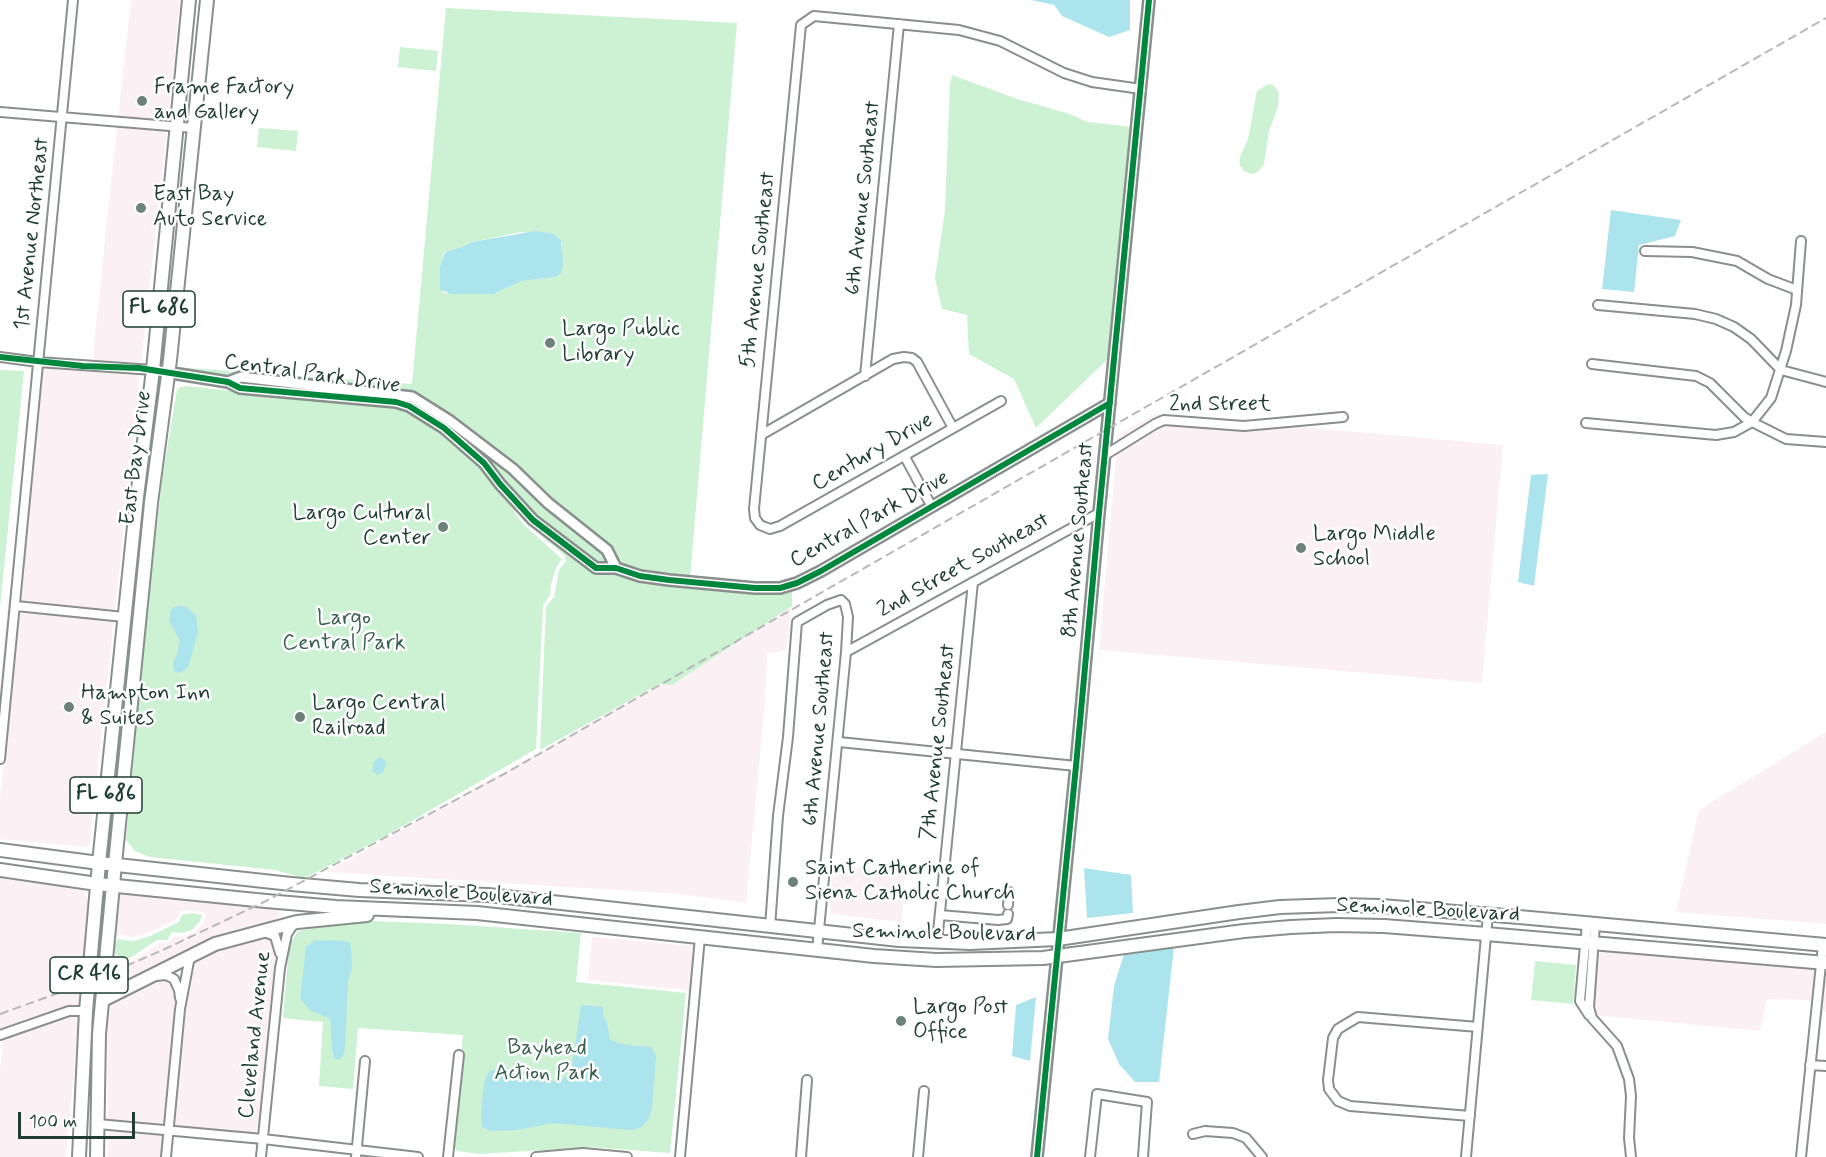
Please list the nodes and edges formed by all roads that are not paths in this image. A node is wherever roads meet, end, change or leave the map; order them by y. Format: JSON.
{"nodes":[{"id":1,"x":73,"y":0,"type":"edge"},
{"id":2,"x":189,"y":0,"type":"edge"},
{"id":3,"x":207,"y":0,"type":"edge"},
{"id":4,"x":1149,"y":0,"type":"edge"},
{"id":5,"x":899,"y":24,"type":"junction"},
{"id":6,"x":1141,"y":89,"type":"junction"},
{"id":7,"x":0,"y":112,"type":"edge"},
{"id":8,"x":62,"y":117,"type":"junction"},
{"id":9,"x":176,"y":126,"type":"junction"},
{"id":10,"x":194,"y":128,"type":"junction"},
{"id":11,"x":1801,"y":241,"type":"dead end"},
{"id":12,"x":1645,"y":251,"type":"dead end"},
{"id":13,"x":1797,"y":290,"type":"junction"},
{"id":14,"x":1598,"y":305,"type":"dead end"},
{"id":15,"x":0,"y":357,"type":"edge"},
{"id":16,"x":38,"y":362,"type":"junction"},
{"id":17,"x":1592,"y":364,"type":"dead end"},
{"id":18,"x":153,"y":370,"type":"junction"},
{"id":19,"x":1781,"y":370,"type":"junction"},
{"id":20,"x":168,"y":373,"type":"junction"},
{"id":21,"x":865,"y":376,"type":"junction"},
{"id":22,"x":228,"y":382,"type":"junction"},
{"id":23,"x":1826,"y":382,"type":"edge"},
{"id":24,"x":1001,"y":401,"type":"dead end"},
{"id":25,"x":1110,"y":403,"type":"junction"},
{"id":26,"x":1343,"y":417,"type":"dead end"},
{"id":27,"x":1752,"y":422,"type":"junction"},
{"id":28,"x":1586,"y":423,"type":"dead end"},
{"id":29,"x":953,"y":428,"type":"junction"},
{"id":30,"x":761,"y":435,"type":"junction"},
{"id":31,"x":1826,"y":442,"type":"edge"},
{"id":32,"x":1105,"y":455,"type":"junction"},
{"id":33,"x":905,"y":457,"type":"junction"},
{"id":34,"x":932,"y":507,"type":"junction"},
{"id":35,"x":1099,"y":513,"type":"junction"},
{"id":36,"x":760,"y":525,"type":"joint"},
{"id":37,"x":616,"y":568,"type":"junction"},
{"id":38,"x":973,"y":582,"type":"junction"},
{"id":39,"x":16,"y":606,"type":"junction"},
{"id":40,"x":124,"y":617,"type":"junction"},
{"id":41,"x":846,"y":652,"type":"junction"},
{"id":42,"x":839,"y":742,"type":"junction"},
{"id":43,"x":957,"y":754,"type":"junction"},
{"id":44,"x":0,"y":759,"type":"edge"},
{"id":45,"x":1076,"y":766,"type":"junction"},
{"id":46,"x":0,"y":850,"type":"edge"},
{"id":47,"x":99,"y":863,"type":"junction"},
{"id":48,"x":115,"y":864,"type":"junction"},
{"id":49,"x":0,"y":870,"type":"edge"},
{"id":50,"x":97,"y":885,"type":"junction"},
{"id":51,"x":113,"y":886,"type":"junction"},
{"id":52,"x":424,"y":892,"type":"junction"},
{"id":53,"x":1009,"y":892,"type":"dead end"},
{"id":54,"x":559,"y":902,"type":"junction"},
{"id":55,"x":1008,"y":905,"type":"dead end"},
{"id":56,"x":390,"y":909,"type":"junction"},
{"id":57,"x":424,"y":910,"type":"junction"},
{"id":58,"x":1008,"y":914,"type":"dead end"},
{"id":59,"x":1488,"y":914,"type":"junction"},
{"id":60,"x":940,"y":915,"type":"junction"},
{"id":61,"x":704,"y":919,"type":"junction"},
{"id":62,"x":557,"y":920,"type":"junction"},
{"id":63,"x":297,"y":922,"type":"junction"},
{"id":64,"x":1591,"y":923,"type":"junction"},
{"id":65,"x":770,"y":927,"type":"junction"},
{"id":66,"x":263,"y":932,"type":"junction"},
{"id":67,"x":819,"y":932,"type":"junction"},
{"id":68,"x":1486,"y":934,"type":"junction"},
{"id":69,"x":700,"y":937,"type":"junction"},
{"id":70,"x":1058,"y":939,"type":"junction"},
{"id":71,"x":937,"y":942,"type":"junction"},
{"id":72,"x":1590,"y":943,"type":"junction"},
{"id":73,"x":1824,"y":945,"type":"edge"},
{"id":74,"x":817,"y":951,"type":"junction"},
{"id":75,"x":190,"y":956,"type":"junction"},
{"id":76,"x":1057,"y":957,"type":"junction"},
{"id":77,"x":280,"y":961,"type":"junction"},
{"id":78,"x":1823,"y":963,"type":"edge"},
{"id":79,"x":149,"y":977,"type":"junction"},
{"id":80,"x":102,"y":1000,"type":"junction"},
{"id":81,"x":180,"y":1009,"type":"junction"},
{"id":82,"x":86,"y":1011,"type":"junction"},
{"id":83,"x":1478,"y":1027,"type":"junction"},
{"id":84,"x":0,"y":1035,"type":"edge"},
{"id":85,"x":459,"y":1055,"type":"dead end"},
{"id":86,"x":365,"y":1061,"type":"dead end"},
{"id":87,"x":1810,"y":1065,"type":"junction"},
{"id":88,"x":83,"y":1066,"type":"junction"},
{"id":89,"x":1826,"y":1066,"type":"edge"},
{"id":90,"x":98,"y":1074,"type":"junction"},
{"id":91,"x":807,"y":1080,"type":"dead end"},
{"id":92,"x":924,"y":1091,"type":"dead end"},
{"id":93,"x":1470,"y":1116,"type":"junction"},
{"id":94,"x":98,"y":1124,"type":"junction"},
{"id":95,"x":168,"y":1130,"type":"junction"},
{"id":96,"x":1193,"y":1134,"type":"dead end"},
{"id":97,"x":263,"y":1139,"type":"junction"},
{"id":98,"x":356,"y":1153,"type":"edge"},
{"id":99,"x":553,"y":1156,"type":"edge"},
{"id":100,"x":79,"y":1157,"type":"edge"},
{"id":101,"x":97,"y":1157,"type":"edge"},
{"id":102,"x":166,"y":1157,"type":"edge"},
{"id":103,"x":261,"y":1157,"type":"edge"},
{"id":104,"x":418,"y":1157,"type":"edge"},
{"id":105,"x":448,"y":1157,"type":"edge"},
{"id":106,"x":536,"y":1157,"type":"edge"},
{"id":107,"x":623,"y":1157,"type":"edge"},
{"id":108,"x":680,"y":1157,"type":"edge"},
{"id":109,"x":801,"y":1157,"type":"edge"},
{"id":110,"x":918,"y":1157,"type":"edge"},
{"id":111,"x":1037,"y":1157,"type":"edge"},
{"id":112,"x":1090,"y":1157,"type":"edge"},
{"id":113,"x":1143,"y":1157,"type":"edge"},
{"id":114,"x":1262,"y":1157,"type":"edge"},
{"id":115,"x":1466,"y":1157,"type":"edge"},
{"id":116,"x":1631,"y":1157,"type":"edge"},
{"id":117,"x":1801,"y":1157,"type":"edge"}],
"edges":[{"from":1,"to":8,"type":"street","name":"1st Avenue Northeast"},
{"from":2,"to":9,"type":"main road","name":"East Bay Drive","number":"FL 686"},
{"from":3,"to":10,"type":"main road","name":"East Bay Drive","number":"FL 686"},
{"from":4,"to":6,"type":"street","name":"8th Avenue Southeast"},
{"from":5,"to":6,"type":"street"},
{"from":5,"to":21,"type":"street","name":"6th Avenue Southeast"},
{"from":5,"to":30,"type":"street","name":"5th Avenue Southeast"},
{"from":6,"to":25,"type":"street","name":"8th Avenue Southeast"},
{"from":7,"to":8,"type":"street"},
{"from":8,"to":9,"type":"street"},
{"from":8,"to":16,"type":"street","name":"1st Avenue Northeast"},
{"from":9,"to":10,"type":"street"},
{"from":9,"to":18,"type":"main road","name":"East Bay Drive","number":"FL 686"},
{"from":10,"to":20,"type":"main road","name":"East Bay Drive","number":"FL 686"},
{"from":11,"to":13,"type":"street"},
{"from":12,"to":13,"type":"street"},
{"from":13,"to":19,"type":"street"},
{"from":14,"to":19,"type":"street"},
{"from":15,"to":16,"type":"street"},
{"from":16,"to":18,"type":"street"},
{"from":16,"to":39,"type":"street","name":"1st Avenue Northeast"},
{"from":17,"to":27,"type":"street"},
{"from":18,"to":20,"type":"street","name":"Central Park Drive"},
{"from":18,"to":40,"type":"main road","name":"East Bay Drive","number":"FL 686"},
{"from":19,"to":23,"type":"street"},
{"from":19,"to":27,"type":"street"},
{"from":20,"to":22,"type":"street","name":"Central Park Drive"},
{"from":20,"to":48,"type":"main road","name":"East Bay Drive","number":"FL 686"},
{"from":21,"to":29,"type":"street"},
{"from":21,"to":30,"type":"street"},
{"from":22,"to":37,"type":"street","name":"Central Park Drive"},
{"from":22,"to":37,"type":"street","name":"Central Park Drive"},
{"from":24,"to":29,"type":"street","name":"Century Drive"},
{"from":25,"to":32,"type":"street","name":"8th Avenue Southeast"},
{"from":25,"to":34,"type":"street","name":"Central Park Drive"},
{"from":26,"to":32,"type":"street","name":"2nd Street"},
{"from":27,"to":28,"type":"street"},
{"from":27,"to":31,"type":"street"},
{"from":29,"to":33,"type":"street","name":"Century Drive"},
{"from":30,"to":36,"type":"street","name":"5th Avenue Southeast"},
{"from":32,"to":35,"type":"street","name":"8th Avenue Southeast"},
{"from":33,"to":34,"type":"street"},
{"from":33,"to":36,"type":"street","name":"Century Drive"},
{"from":34,"to":37,"type":"street","name":"Central Park Drive"},
{"from":35,"to":38,"type":"street","name":"2nd Street Southeast"},
{"from":35,"to":45,"type":"street","name":"8th Avenue Southeast"},
{"from":38,"to":41,"type":"street","name":"2nd Street Southeast"},
{"from":38,"to":43,"type":"street","name":"7th Avenue Southeast"},
{"from":39,"to":40,"type":"street"},
{"from":39,"to":44,"type":"street","name":"1st Avenue Northeast"},
{"from":40,"to":47,"type":"main road","name":"East Bay Drive","number":"FL 686"},
{"from":41,"to":42,"type":"street","name":"6th Avenue Southeast"},
{"from":41,"to":65,"type":"street","name":"6th Avenue Southeast"},
{"from":42,"to":43,"type":"street"},
{"from":42,"to":67,"type":"street","name":"6th Avenue Southeast"},
{"from":43,"to":45,"type":"street"},
{"from":43,"to":60,"type":"street","name":"7th Avenue Southeast"},
{"from":45,"to":70,"type":"street","name":"8th Avenue Southeast"},
{"from":46,"to":47,"type":"main road","name":"Seminole Boulevard"},
{"from":47,"to":48,"type":"main road","name":"Seminole Boulevard"},
{"from":47,"to":50,"type":"main road","name":"East Bay Drive","number":"FL 686"},
{"from":48,"to":51,"type":"main road","name":"East Bay Drive","number":"FL 686"},
{"from":48,"to":52,"type":"main road","name":"Seminole Boulevard"},
{"from":49,"to":50,"type":"main road","name":"Seminole Boulevard"},
{"from":50,"to":51,"type":"main road","name":"Seminole Boulevard"},
{"from":50,"to":82,"type":"main road","number":"CR 416"},
{"from":51,"to":56,"type":"main road","name":"Seminole Boulevard"},
{"from":51,"to":80,"type":"main road","number":"CR 416"},
{"from":52,"to":54,"type":"main road","name":"Seminole Boulevard"},
{"from":52,"to":57,"type":"main road"},
{"from":53,"to":55,"type":"street"},
{"from":54,"to":61,"type":"main road","name":"Seminole Boulevard"},
{"from":54,"to":62,"type":"main road"},
{"from":56,"to":57,"type":"main road","name":"Seminole Boulevard"},
{"from":56,"to":63,"type":"main road"},
{"from":57,"to":62,"type":"main road","name":"Seminole Boulevard"},
{"from":58,"to":60,"type":"street"},
{"from":59,"to":64,"type":"main road","name":"Seminole Boulevard"},
{"from":59,"to":68,"type":"street"},
{"from":59,"to":70,"type":"main road","name":"Seminole Boulevard"},
{"from":60,"to":71,"type":"street","name":"7th Avenue Southeast"},
{"from":61,"to":65,"type":"main road","name":"Seminole Boulevard"},
{"from":61,"to":69,"type":"main road"},
{"from":62,"to":69,"type":"main road","name":"Seminole Boulevard"},
{"from":63,"to":66,"type":"main road"},
{"from":63,"to":77,"type":"street","name":"Cleveland Avenue"},
{"from":64,"to":72,"type":"street"},
{"from":64,"to":73,"type":"main road","name":"Seminole Boulevard"},
{"from":65,"to":67,"type":"main road","name":"Seminole Boulevard"},
{"from":66,"to":75,"type":"main road"},
{"from":66,"to":77,"type":"street"},
{"from":67,"to":71,"type":"main road","name":"Seminole Boulevard"},
{"from":67,"to":74,"type":"street","name":"6th Avenue Southeast"},
{"from":68,"to":72,"type":"main road","name":"Seminole Boulevard"},
{"from":68,"to":76,"type":"main road","name":"Seminole Boulevard"},
{"from":68,"to":83,"type":"street"},
{"from":69,"to":74,"type":"main road","name":"Seminole Boulevard"},
{"from":69,"to":108,"type":"street"},
{"from":70,"to":71,"type":"main road","name":"Seminole Boulevard"},
{"from":70,"to":76,"type":"street","name":"8th Avenue Southeast"},
{"from":72,"to":78,"type":"main road","name":"Seminole Boulevard"},
{"from":72,"to":116,"type":"street"},
{"from":73,"to":78,"type":"street"},
{"from":74,"to":76,"type":"main road","name":"Seminole Boulevard"},
{"from":75,"to":79,"type":"main road"},
{"from":75,"to":81,"type":"street"},
{"from":76,"to":111,"type":"street","name":"8th Avenue Southeast"},
{"from":77,"to":97,"type":"street","name":"Cleveland Avenue"},
{"from":78,"to":87,"type":"street"},
{"from":79,"to":80,"type":"main road"},
{"from":79,"to":81,"type":"street"},
{"from":80,"to":90,"type":"main road","number":"CR 416"},
{"from":81,"to":95,"type":"street"},
{"from":82,"to":84,"type":"street"},
{"from":82,"to":88,"type":"main road","number":"CR 416"},
{"from":82,"to":90,"type":"main road"},
{"from":83,"to":93,"type":"street"},
{"from":83,"to":93,"type":"street"},
{"from":85,"to":105,"type":"street"},
{"from":86,"to":98,"type":"street"},
{"from":87,"to":89,"type":"street"},
{"from":87,"to":117,"type":"street"},
{"from":88,"to":94,"type":"main road"},
{"from":88,"to":100,"type":"main road","number":"CR 416"},
{"from":90,"to":94,"type":"main road","number":"CR 416"},
{"from":91,"to":109,"type":"street"},
{"from":92,"to":110,"type":"street"},
{"from":93,"to":115,"type":"street"},
{"from":94,"to":95,"type":"street"},
{"from":94,"to":100,"type":"main road"},
{"from":94,"to":101,"type":"main road","number":"CR 416"},
{"from":95,"to":97,"type":"street"},
{"from":95,"to":102,"type":"street"},
{"from":96,"to":114,"type":"street"},
{"from":97,"to":98,"type":"street"},
{"from":97,"to":103,"type":"street","name":"Cleveland Avenue"},
{"from":98,"to":104,"type":"street"},
{"from":99,"to":106,"type":"street"},
{"from":99,"to":107,"type":"street"},
{"from":112,"to":113,"type":"street"}]}
